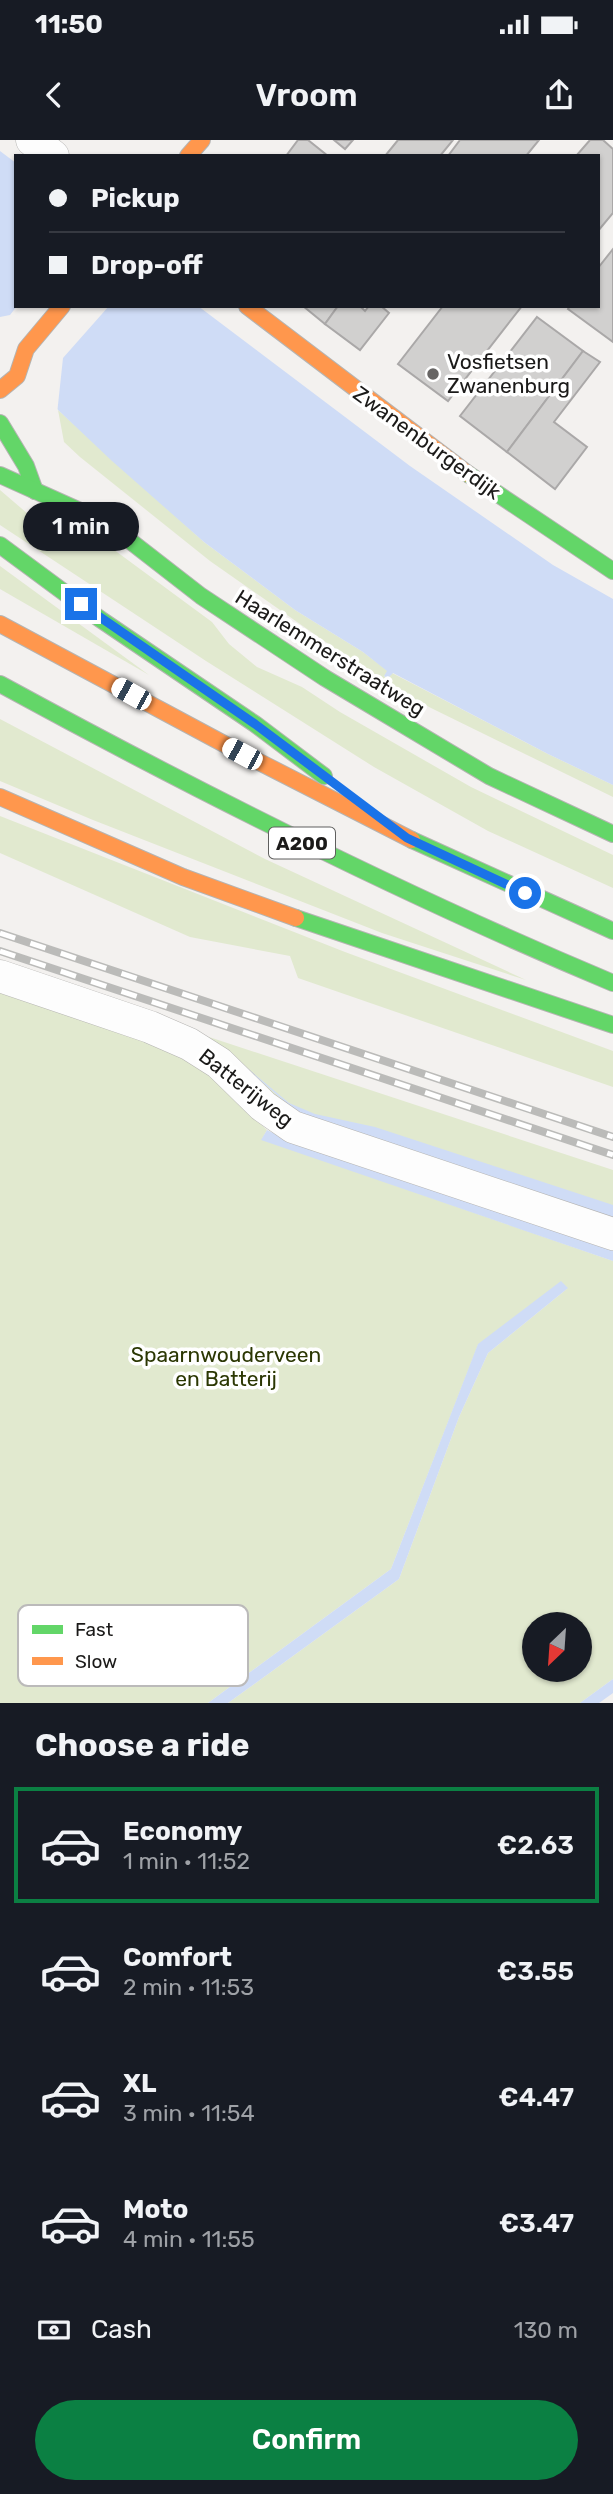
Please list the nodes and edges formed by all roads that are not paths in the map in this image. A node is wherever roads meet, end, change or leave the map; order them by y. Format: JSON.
{"nodes":[{"id":1,"x":32,"y":140,"type":"edge"},
{"id":2,"x":202,"y":140,"type":"edge"},
{"id":3,"x":50,"y":154,"type":"edge"},
{"id":4,"x":190,"y":154,"type":"edge"},
{"id":5,"x":60,"y":308,"type":"edge"},
{"id":6,"x":250,"y":308,"type":"edge"},
{"id":7,"x":0,"y":390,"type":"edge"},
{"id":8,"x":0,"y":423,"type":"edge"},
{"id":9,"x":0,"y":475,"type":"edge"},
{"id":10,"x":35,"y":491,"type":"junction"},
{"id":11,"x":0,"y":545,"type":"edge"},
{"id":12,"x":613,"y":571,"type":"edge"},
{"id":13,"x":0,"y":624,"type":"edge"},
{"id":14,"x":0,"y":684,"type":"edge"},
{"id":15,"x":0,"y":797,"type":"edge"},
{"id":16,"x":613,"y":834,"type":"edge"},
{"id":17,"x":407,"y":838,"type":"junction"},
{"id":18,"x":613,"y":931,"type":"edge"},
{"id":19,"x":0,"y":976,"type":"edge"},
{"id":20,"x":613,"y":983,"type":"edge"},
{"id":21,"x":613,"y":1025,"type":"edge"},
{"id":22,"x":613,"y":1234,"type":"edge"}],
"edges":[{"from":1,"to":3,"type":"street"},
{"from":2,"to":4,"type":"main road"},
{"from":5,"to":7,"type":"main road"},
{"from":6,"to":12,"type":"main road","name":"Zwanenburgerdijk"},
{"from":8,"to":10,"type":"main road"},
{"from":9,"to":10,"type":"main road","name":"Haarlemmerstraatweg"},
{"from":10,"to":16,"type":"main road","name":"Haarlemmerstraatweg"},
{"from":11,"to":17,"type":"main road","number":"A200"},
{"from":13,"to":17,"type":"main road","number":"A200"},
{"from":14,"to":20,"type":"main road","number":"A200"},
{"from":15,"to":21,"type":"main road"},
{"from":17,"to":18,"type":"main road","number":"A200"},
{"from":19,"to":22,"type":"street","name":"Batterijweg"}]}
